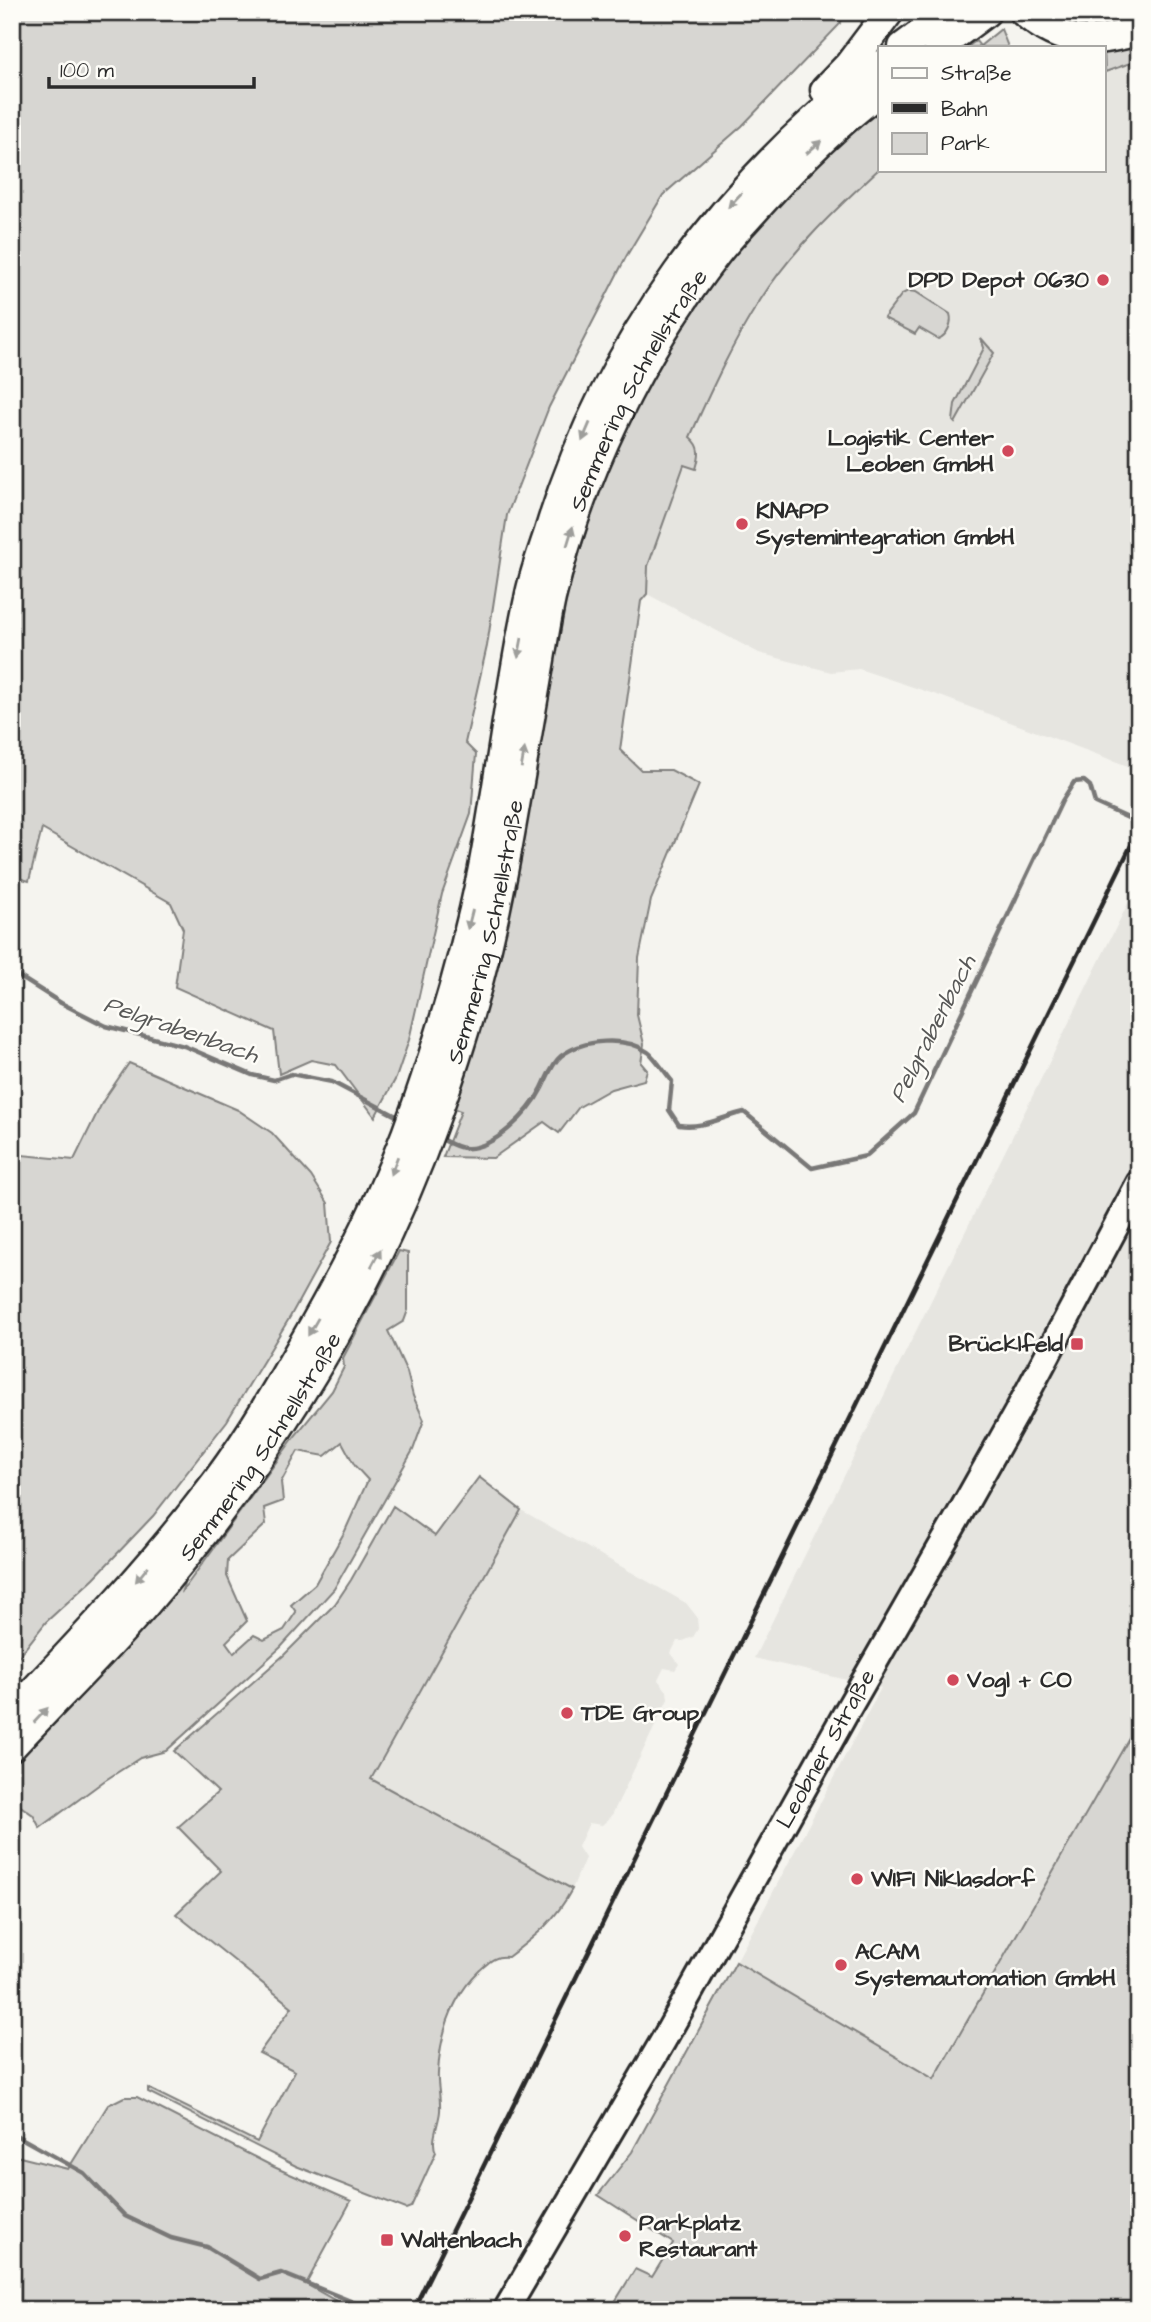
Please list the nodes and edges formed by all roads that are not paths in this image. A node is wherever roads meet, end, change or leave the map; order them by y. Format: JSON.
{"nodes":[{"id":1,"x":889,"y":12,"type":"edge"},
{"id":2,"x":950,"y":12,"type":"edge"},
{"id":3,"x":986,"y":12,"type":"edge"},
{"id":4,"x":1024,"y":12,"type":"edge"},
{"id":5,"x":1136,"y":31,"type":"edge"},
{"id":6,"x":904,"y":46,"type":"edge"},
{"id":7,"x":940,"y":46,"type":"edge"},
{"id":8,"x":878,"y":67,"type":"edge"},
{"id":9,"x":878,"y":93,"type":"edge"},
{"id":10,"x":781,"y":150,"type":"junction"},
{"id":11,"x":428,"y":1106,"type":"junction"},
{"id":12,"x":1139,"y":1183,"type":"edge"},
{"id":13,"x":12,"y":1714,"type":"edge"},
{"id":14,"x":12,"y":1746,"type":"edge"},
{"id":15,"x":506,"y":2310,"type":"edge"}],
"edges":[{"from":1,"to":10,"type":"highway"},
{"from":2,"to":6,"type":"highway"},
{"from":3,"to":7,"type":"highway"},
{"from":4,"to":5,"type":"highway"},
{"from":8,"to":10,"type":"highway","name":"Semmering Schnellstraße"},
{"from":11,"to":9,"type":"highway","name":"Semmering Schnellstraße","one_way":true},
{"from":10,"to":11,"type":"highway","name":"Semmering Schnellstraße","one_way":true},
{"from":11,"to":13,"type":"highway","name":"Semmering Schnellstraße","one_way":true},
{"from":14,"to":11,"type":"highway","name":"Semmering Schnellstraße","one_way":true},
{"from":12,"to":15,"type":"main road","name":"Leobner Straße"}]}
